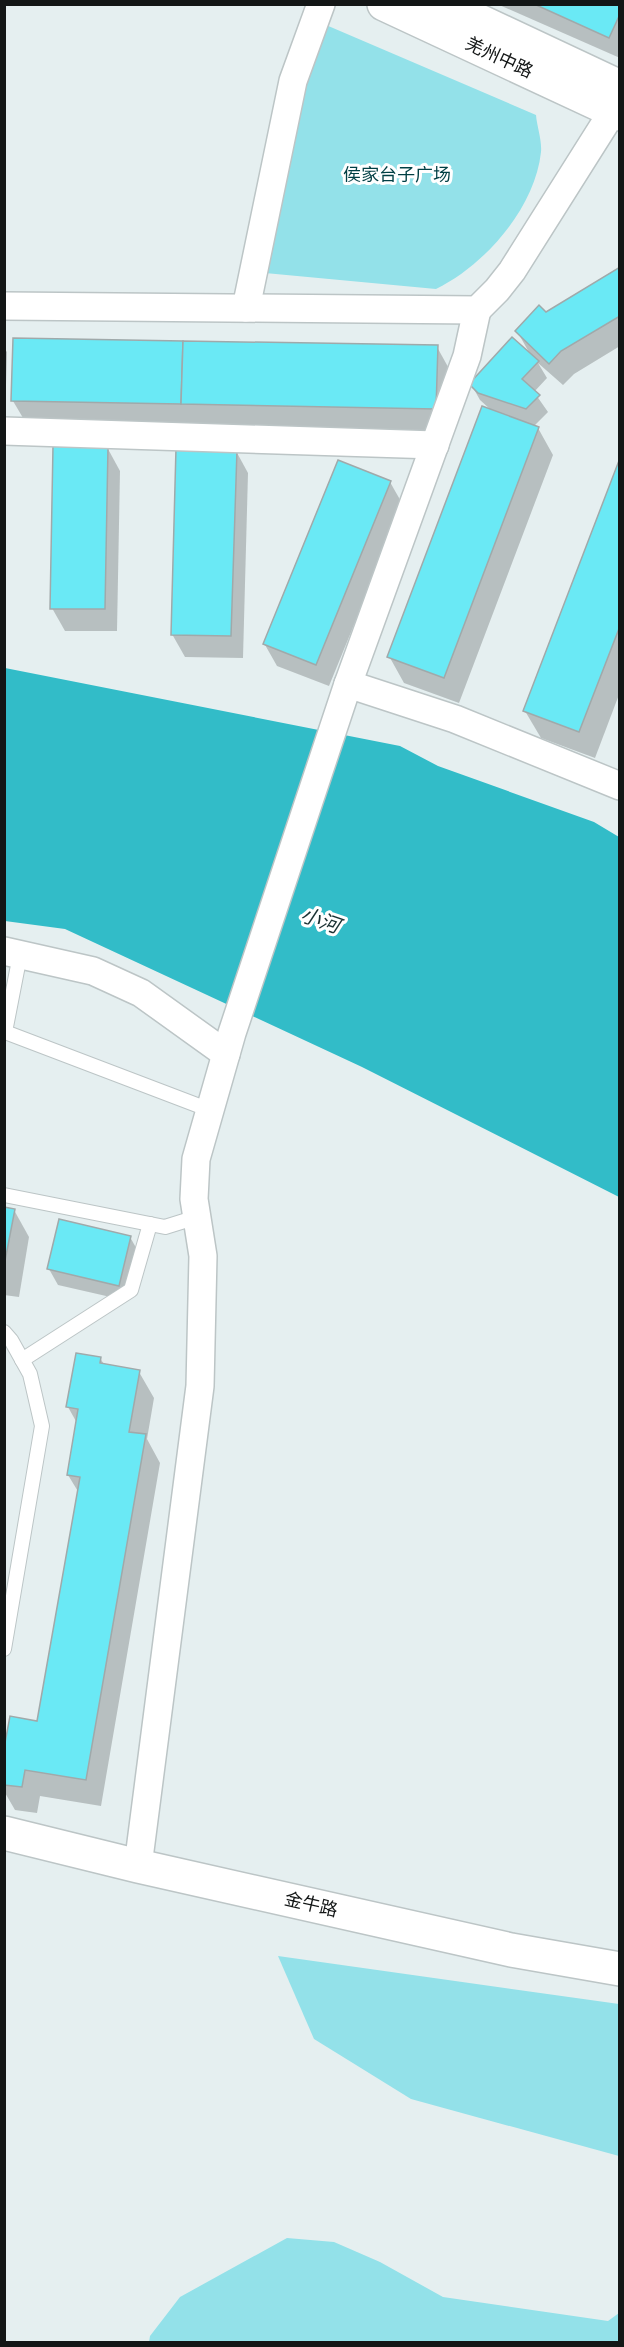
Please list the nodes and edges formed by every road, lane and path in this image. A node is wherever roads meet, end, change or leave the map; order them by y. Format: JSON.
{"nodes":[{"id":1,"x":321,"y":4,"type":"edge"},
{"id":2,"x":384,"y":4,"type":"edge"},
{"id":3,"x":443,"y":4,"type":"edge"},
{"id":4,"x":618,"y":104,"type":"edge"},
{"id":5,"x":4,"y":306,"type":"edge"},
{"id":6,"x":246,"y":308,"type":"junction"},
{"id":7,"x":477,"y":310,"type":"junction"},
{"id":8,"x":4,"y":431,"type":"edge"},
{"id":9,"x":435,"y":444,"type":"junction"},
{"id":10,"x":348,"y":684,"type":"junction"},
{"id":11,"x":620,"y":786,"type":"edge"},
{"id":12,"x":12,"y":953,"type":"edge"},
{"id":13,"x":229,"y":1044,"type":"junction"},
{"id":14,"x":210,"y":1110,"type":"junction"},
{"id":15,"x":4,"y":1195,"type":"edge"},
{"id":16,"x":197,"y":1217,"type":"junction"},
{"id":17,"x":150,"y":1224,"type":"junction"},
{"id":18,"x":4,"y":1332,"type":"edge"},
{"id":19,"x":22,"y":1360,"type":"junction"},
{"id":20,"x":4,"y":1649,"type":"edge"},
{"id":21,"x":4,"y":1833,"type":"edge"},
{"id":22,"x":138,"y":1866,"type":"junction"},
{"id":23,"x":620,"y":1969,"type":"edge"}],
"edges":[{"from":1,"to":6,"type":"street"},
{"from":2,"to":4,"type":"main road","name":"羌州中路"},
{"from":3,"to":4,"type":"main road","name":"羌州中路"},
{"from":4,"to":7,"type":"street"},
{"from":5,"to":6,"type":"street"},
{"from":6,"to":7,"type":"street"},
{"from":7,"to":9,"type":"street"},
{"from":8,"to":9,"type":"street"},
{"from":9,"to":10,"type":"street"},
{"from":10,"to":11,"type":"street"},
{"from":10,"to":13,"type":"street"},
{"from":12,"to":13,"type":"street"},
{"from":12,"to":14,"type":"lane"},
{"from":13,"to":14,"type":"street"},
{"from":14,"to":16,"type":"street"},
{"from":15,"to":17,"type":"lane"},
{"from":16,"to":17,"type":"lane"},
{"from":16,"to":22,"type":"street"},
{"from":17,"to":19,"type":"lane"},
{"from":18,"to":19,"type":"lane"},
{"from":19,"to":20,"type":"lane"},
{"from":21,"to":22,"type":"main road","name":"金牛路"},
{"from":22,"to":23,"type":"main road","name":"金牛路"}]}
